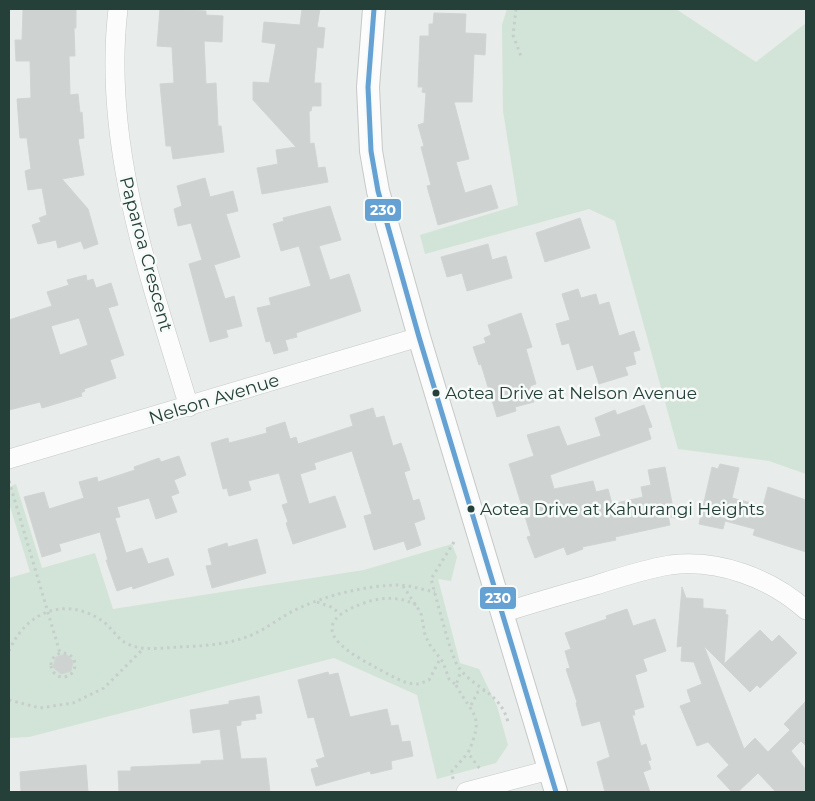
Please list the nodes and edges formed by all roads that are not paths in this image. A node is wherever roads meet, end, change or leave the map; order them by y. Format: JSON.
{"nodes":[{"id":1,"x":118,"y":9,"type":"edge"},
{"id":2,"x":374,"y":9,"type":"edge"},
{"id":3,"x":419,"y":337,"type":"junction"},
{"id":4,"x":189,"y":407,"type":"junction"},
{"id":5,"x":9,"y":459,"type":"edge"},
{"id":6,"x":806,"y":610,"type":"edge"},
{"id":7,"x":502,"y":612,"type":"junction"},
{"id":8,"x":549,"y":770,"type":"junction"},
{"id":9,"x":468,"y":787,"type":"edge"},
{"id":10,"x":556,"y":792,"type":"edge"}],
"edges":[{"from":1,"to":4,"type":"street","name":"Paparoa Crescent"},
{"from":2,"to":3,"type":"street"},
{"from":3,"to":4,"type":"street","name":"Nelson Avenue"},
{"from":3,"to":7,"type":"street"},
{"from":4,"to":5,"type":"street","name":"Nelson Avenue"},
{"from":6,"to":7,"type":"street"},
{"from":7,"to":8,"type":"street"},
{"from":8,"to":9,"type":"street"},
{"from":8,"to":10,"type":"street"}]}
